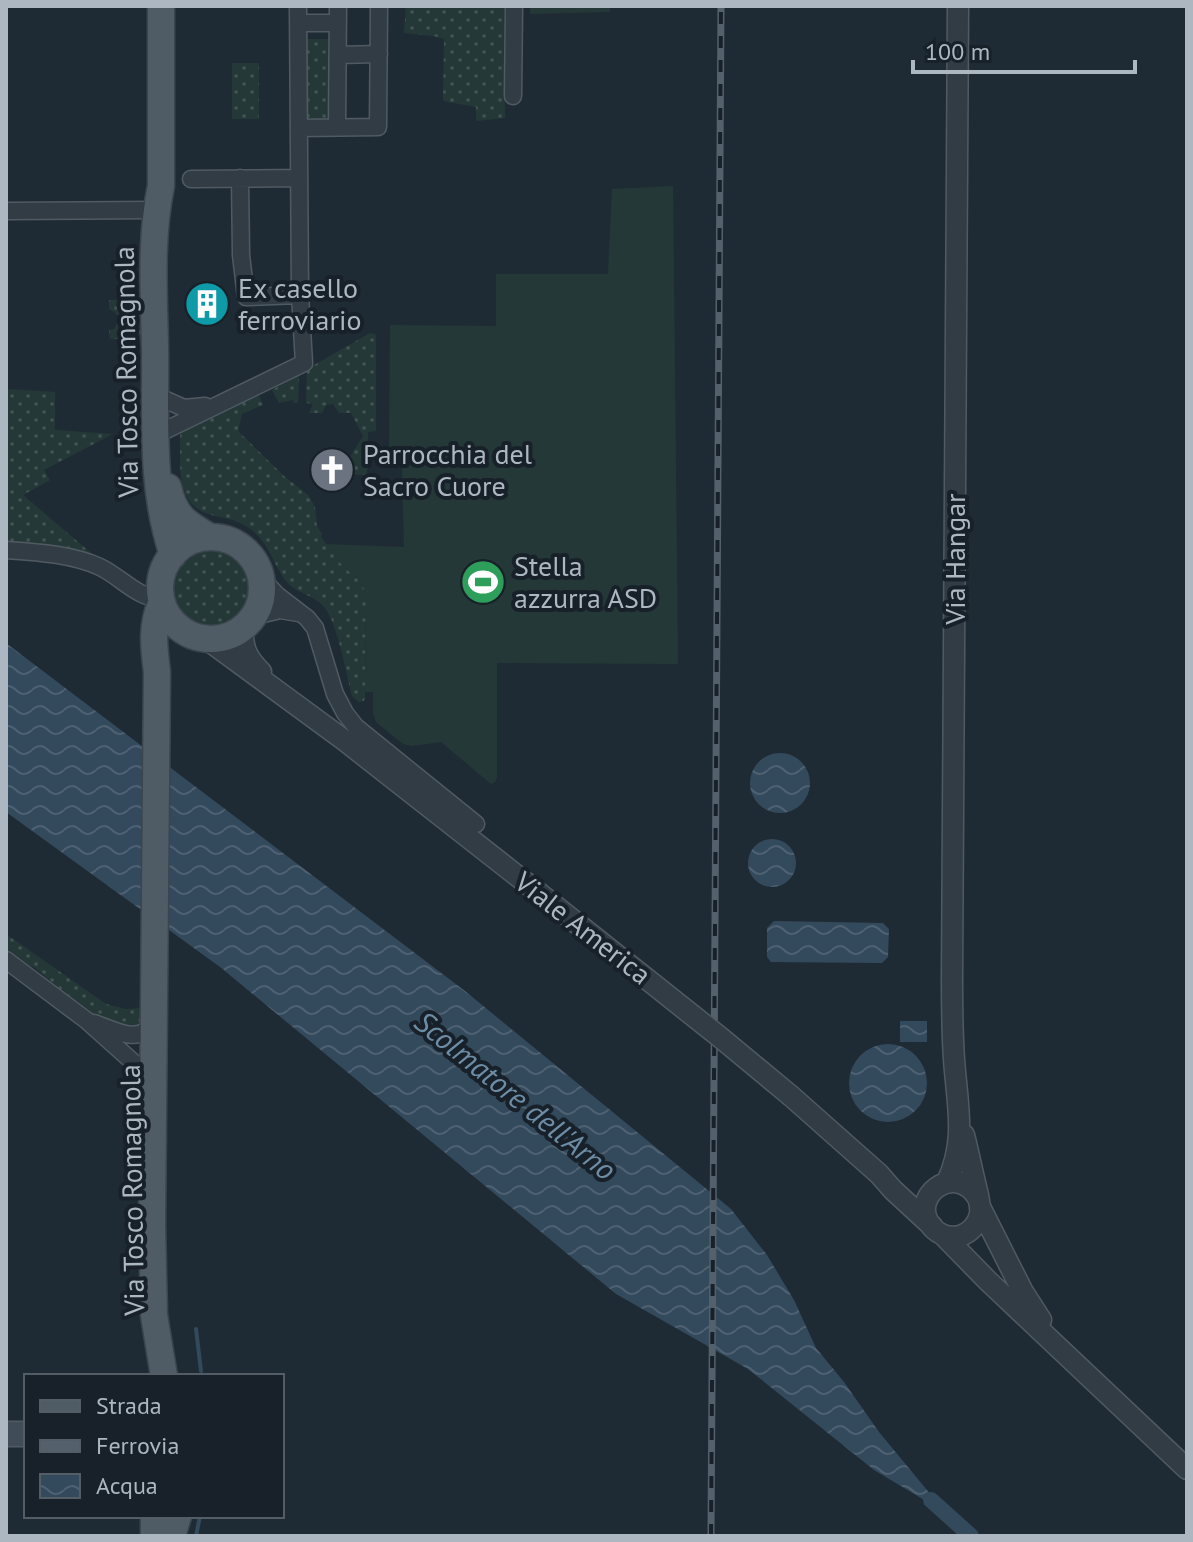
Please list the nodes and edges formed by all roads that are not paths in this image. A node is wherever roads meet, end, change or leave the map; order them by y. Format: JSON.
{"nodes":[{"id":1,"x":161,"y":6,"type":"edge"},
{"id":2,"x":379,"y":6,"type":"edge"},
{"id":3,"x":514,"y":6,"type":"edge"},
{"id":4,"x":958,"y":6,"type":"edge"},
{"id":5,"x":338,"y":14,"type":"edge"},
{"id":6,"x":298,"y":15,"type":"edge"},
{"id":7,"x":379,"y":54,"type":"junction"},
{"id":8,"x":338,"y":55,"type":"junction"},
{"id":9,"x":513,"y":96,"type":"dead end"},
{"id":10,"x":337,"y":127,"type":"junction"},
{"id":11,"x":299,"y":128,"type":"junction"},
{"id":12,"x":240,"y":178,"type":"junction"},
{"id":13,"x":299,"y":178,"type":"junction"},
{"id":14,"x":191,"y":179,"type":"dead end"},
{"id":15,"x":159,"y":198,"type":"junction"},
{"id":16,"x":6,"y":211,"type":"edge"},
{"id":17,"x":300,"y":295,"type":"junction"},
{"id":18,"x":166,"y":400,"type":"junction"},
{"id":19,"x":219,"y":403,"type":"junction"},
{"id":20,"x":166,"y":430,"type":"junction"},
{"id":21,"x":210,"y":537,"type":"junction"},
{"id":22,"x":6,"y":550,"type":"edge"},
{"id":23,"x":173,"y":555,"type":"junction"},
{"id":24,"x":261,"y":578,"type":"junction"},
{"id":25,"x":161,"y":602,"type":"junction"},
{"id":26,"x":303,"y":615,"type":"junction"},
{"id":27,"x":249,"y":622,"type":"junction"},
{"id":28,"x":201,"y":638,"type":"junction"},
{"id":29,"x":159,"y":659,"type":"junction"},
{"id":30,"x":280,"y":692,"type":"junction"},
{"id":31,"x":476,"y":824,"type":"dead end"},
{"id":32,"x":6,"y":960,"type":"edge"},
{"id":33,"x":154,"y":1012,"type":"junction"},
{"id":34,"x":86,"y":1020,"type":"junction"},
{"id":35,"x":152,"y":1079,"type":"junction"},
{"id":36,"x":958,"y":1111,"type":"junction"},
{"id":37,"x":879,"y":1174,"type":"junction"},
{"id":38,"x":940,"y":1186,"type":"junction"},
{"id":39,"x":979,"y":1203,"type":"junction"},
{"id":40,"x":937,"y":1231,"type":"junction"},
{"id":41,"x":155,"y":1320,"type":"junction"},
{"id":42,"x":1056,"y":1344,"type":"junction"},
{"id":43,"x":154,"y":1374,"type":"edge"},
{"id":44,"x":164,"y":1374,"type":"edge"},
{"id":45,"x":180,"y":1374,"type":"edge"},
{"id":46,"x":1187,"y":1469,"type":"edge"}],
"edges":[{"from":1,"to":15,"type":"main road","name":"Via Tosco Romagnola"},
{"from":2,"to":7,"type":"street"},
{"from":3,"to":9,"type":"street"},
{"from":4,"to":36,"type":"street","name":"Via Hangar"},
{"from":5,"to":6,"type":"street"},
{"from":5,"to":8,"type":"street"},
{"from":6,"to":11,"type":"street"},
{"from":7,"to":8,"type":"street"},
{"from":7,"to":10,"type":"street"},
{"from":8,"to":10,"type":"street"},
{"from":10,"to":11,"type":"street"},
{"from":11,"to":13,"type":"street"},
{"from":12,"to":13,"type":"street"},
{"from":12,"to":14,"type":"street"},
{"from":12,"to":17,"type":"street"},
{"from":13,"to":17,"type":"street"},
{"from":15,"to":16,"type":"street"},
{"from":15,"to":18,"type":"main road","name":"Via Tosco Romagnola"},
{"from":15,"to":23,"type":"main road","name":"Via Tosco Romagnola"},
{"from":17,"to":19,"type":"street"},
{"from":18,"to":19,"type":"street"},
{"from":18,"to":20,"type":"main road","name":"Via Tosco Romagnola"},
{"from":19,"to":20,"type":"street"},
{"from":20,"to":21,"type":"main road","name":"Via Tosco Romagnola"},
{"from":21,"to":23,"type":"main road"},
{"from":21,"to":24,"type":"main road"},
{"from":22,"to":25,"type":"street"},
{"from":23,"to":25,"type":"main road"},
{"from":24,"to":26,"type":"street"},
{"from":24,"to":27,"type":"main road"},
{"from":25,"to":28,"type":"main road"},
{"from":25,"to":29,"type":"main road","name":"Via Tosco Romagnola"},
{"from":26,"to":27,"type":"street"},
{"from":26,"to":31,"type":"street"},
{"from":27,"to":28,"type":"main road"},
{"from":27,"to":30,"type":"street"},
{"from":28,"to":29,"type":"main road"},
{"from":28,"to":30,"type":"street"},
{"from":29,"to":33,"type":"main road","name":"Via Tosco Romagnola"},
{"from":30,"to":37,"type":"street","name":"Viale America","bridge":true},
{"from":32,"to":34,"type":"street"},
{"from":33,"to":34,"type":"street"},
{"from":33,"to":35,"type":"main road","name":"Via Tosco Romagnola"},
{"from":33,"to":45,"type":"main road","name":"Via Tosco Romagnola"},
{"from":34,"to":35,"type":"street"},
{"from":35,"to":41,"type":"main road","name":"Via Tosco Romagnola"},
{"from":36,"to":38,"type":"street","name":"Via Hangar"},
{"from":36,"to":39,"type":"street","name":"Via Hangar"},
{"from":37,"to":38,"type":"street","name":"Viale America"},
{"from":37,"to":40,"type":"street","name":"Viale America"},
{"from":38,"to":39,"type":"street","name":"Viale America"},
{"from":38,"to":40,"type":"street"},
{"from":39,"to":40,"type":"street"},
{"from":39,"to":42,"type":"street","name":"Viale America"},
{"from":40,"to":42,"type":"street","name":"Viale America"},
{"from":41,"to":43,"type":"main road"},
{"from":41,"to":44,"type":"main road","name":"Via Tosco Romagnola"},
{"from":42,"to":46,"type":"street","name":"Viale America"}]}
